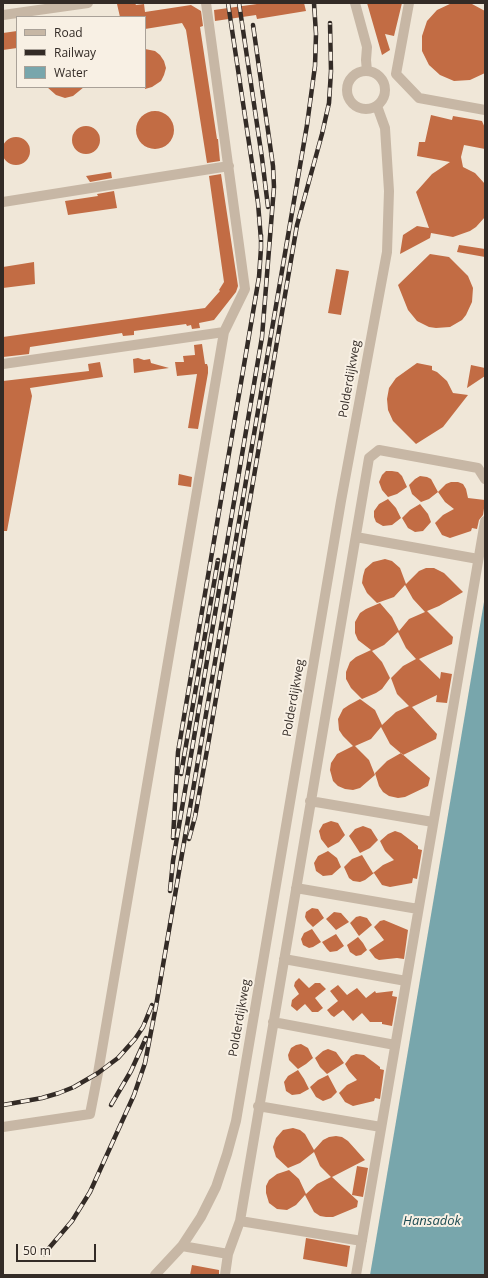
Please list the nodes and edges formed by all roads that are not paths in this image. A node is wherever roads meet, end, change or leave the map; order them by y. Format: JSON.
{"nodes":[{"id":1,"x":88,"y":3,"type":"edge"},
{"id":2,"x":206,"y":3,"type":"edge"},
{"id":3,"x":355,"y":3,"type":"edge"},
{"id":4,"x":409,"y":3,"type":"edge"},
{"id":5,"x":3,"y":15,"type":"edge"},
{"id":6,"x":367,"y":72,"type":"junction"},
{"id":7,"x":377,"y":106,"type":"junction"},
{"id":8,"x":485,"y":110,"type":"edge"},
{"id":9,"x":228,"y":166,"type":"junction"},
{"id":10,"x":3,"y":202,"type":"edge"},
{"id":11,"x":224,"y":332,"type":"junction"},
{"id":12,"x":3,"y":364,"type":"edge"},
{"id":13,"x":485,"y":478,"type":"edge"},
{"id":14,"x":485,"y":521,"type":"edge"},
{"id":15,"x":356,"y":537,"type":"junction"},
{"id":16,"x":478,"y":559,"type":"junction"},
{"id":17,"x":310,"y":801,"type":"junction"},
{"id":18,"x":433,"y":822,"type":"junction"},
{"id":19,"x":296,"y":888,"type":"junction"},
{"id":20,"x":418,"y":909,"type":"junction"},
{"id":21,"x":284,"y":959,"type":"junction"},
{"id":22,"x":406,"y":981,"type":"junction"},
{"id":23,"x":273,"y":1022,"type":"junction"},
{"id":24,"x":395,"y":1045,"type":"junction"},
{"id":25,"x":258,"y":1106,"type":"junction"},
{"id":26,"x":3,"y":1127,"type":"edge"},
{"id":27,"x":381,"y":1127,"type":"junction"},
{"id":28,"x":240,"y":1221,"type":"junction"},
{"id":29,"x":362,"y":1241,"type":"junction"},
{"id":30,"x":182,"y":1246,"type":"junction"},
{"id":31,"x":228,"y":1254,"type":"junction"},
{"id":32,"x":155,"y":1275,"type":"edge"},
{"id":33,"x":225,"y":1275,"type":"edge"},
{"id":34,"x":356,"y":1275,"type":"edge"}],
"edges":[{"from":1,"to":5,"type":"street"},
{"from":2,"to":9,"type":"street"},
{"from":3,"to":6,"type":"street"},
{"from":4,"to":8,"type":"street"},
{"from":6,"to":7,"type":"street"},
{"from":6,"to":7,"type":"street"},
{"from":7,"to":30,"type":"street","name":"Polderdijkweg"},
{"from":9,"to":10,"type":"street"},
{"from":9,"to":11,"type":"street"},
{"from":11,"to":12,"type":"street"},
{"from":11,"to":26,"type":"street"},
{"from":13,"to":15,"type":"street"},
{"from":14,"to":16,"type":"street"},
{"from":15,"to":16,"type":"street"},
{"from":15,"to":17,"type":"street"},
{"from":16,"to":18,"type":"street"},
{"from":17,"to":18,"type":"street"},
{"from":17,"to":19,"type":"street"},
{"from":18,"to":20,"type":"street"},
{"from":19,"to":20,"type":"street"},
{"from":19,"to":21,"type":"street"},
{"from":20,"to":22,"type":"street"},
{"from":21,"to":22,"type":"street"},
{"from":21,"to":23,"type":"street"},
{"from":22,"to":24,"type":"street"},
{"from":23,"to":24,"type":"street"},
{"from":23,"to":25,"type":"street"},
{"from":24,"to":27,"type":"street"},
{"from":25,"to":27,"type":"street"},
{"from":25,"to":28,"type":"street"},
{"from":27,"to":29,"type":"street"},
{"from":28,"to":29,"type":"street"},
{"from":28,"to":31,"type":"street"},
{"from":29,"to":34,"type":"street"},
{"from":30,"to":31,"type":"street"},
{"from":30,"to":32,"type":"street","name":"Polderdijkweg"},
{"from":31,"to":33,"type":"street"}]}
